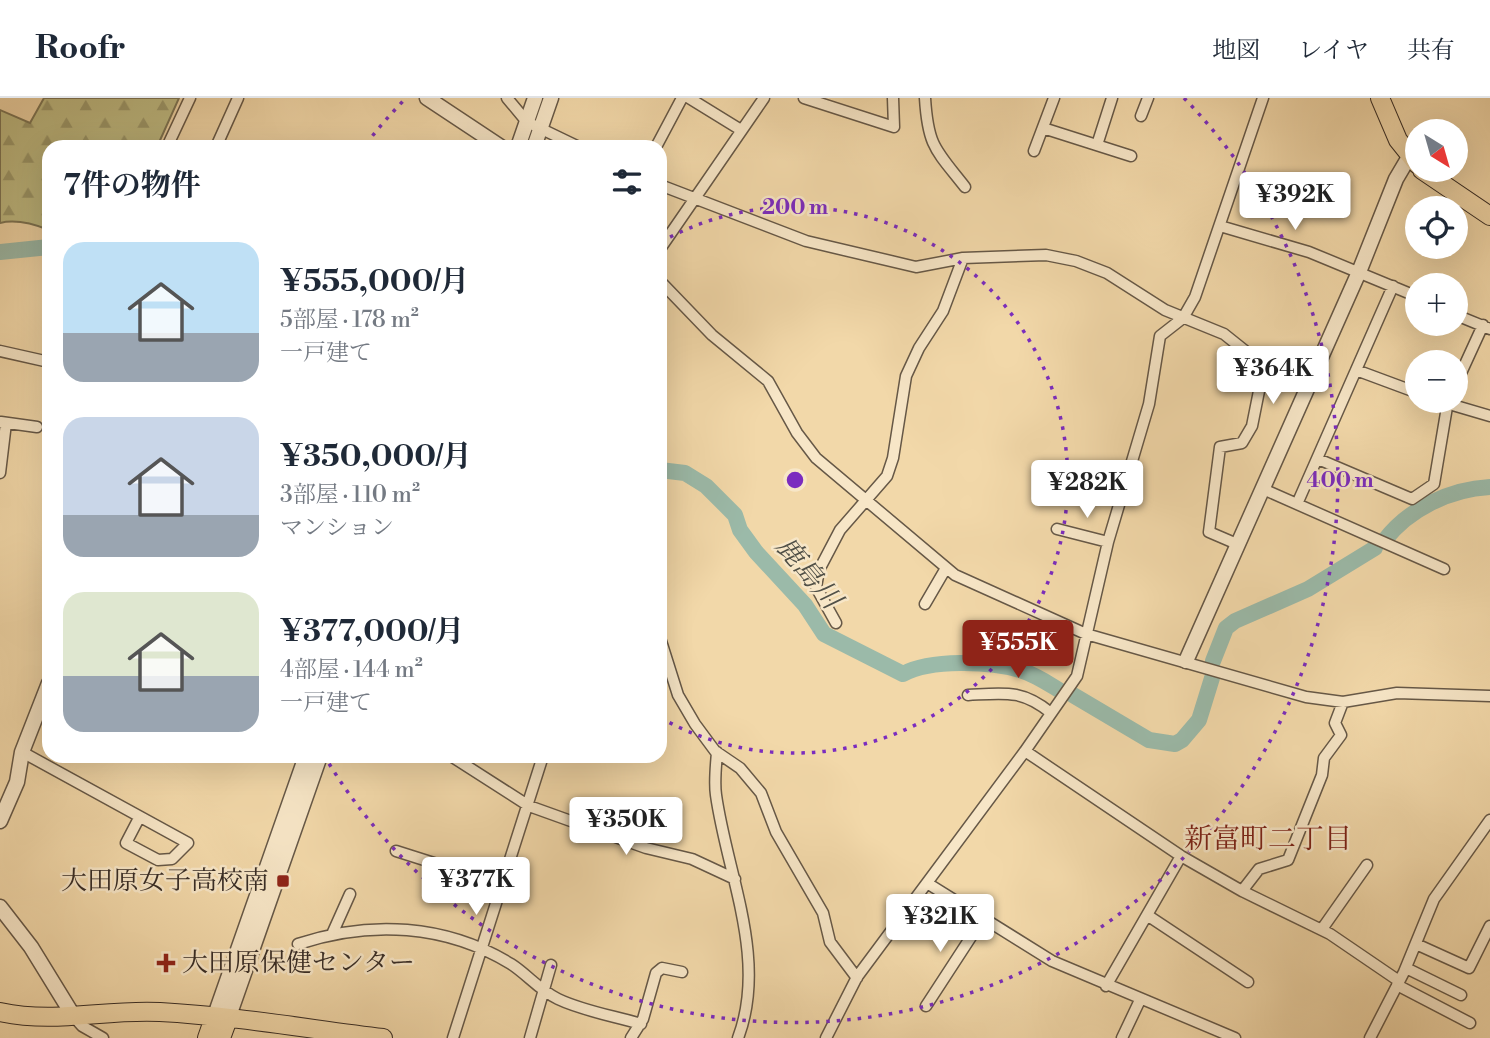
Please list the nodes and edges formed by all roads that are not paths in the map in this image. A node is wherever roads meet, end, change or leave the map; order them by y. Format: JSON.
{"nodes":[{"id":1,"x":190,"y":98,"type":"edge"},
{"id":2,"x":238,"y":98,"type":"edge"},
{"id":3,"x":427,"y":98,"type":"edge"},
{"id":4,"x":507,"y":98,"type":"edge"},
{"id":5,"x":536,"y":98,"type":"edge"},
{"id":6,"x":551,"y":98,"type":"edge"},
{"id":7,"x":682,"y":98,"type":"edge"},
{"id":8,"x":689,"y":98,"type":"edge"},
{"id":9,"x":764,"y":98,"type":"edge"},
{"id":10,"x":803,"y":98,"type":"edge"},
{"id":11,"x":893,"y":98,"type":"edge"},
{"id":12,"x":925,"y":98,"type":"edge"},
{"id":13,"x":1054,"y":98,"type":"edge"},
{"id":14,"x":1112,"y":98,"type":"edge"},
{"id":15,"x":1148,"y":98,"type":"edge"},
{"id":16,"x":1263,"y":98,"type":"edge"},
{"id":17,"x":1380,"y":98,"type":"edge"},
{"id":18,"x":1141,"y":116,"type":"dead end"},
{"id":19,"x":534,"y":125,"type":"junction"},
{"id":20,"x":1043,"y":128,"type":"junction"},
{"id":21,"x":741,"y":130,"type":"junction"},
{"id":22,"x":170,"y":140,"type":"edge"},
{"id":23,"x":219,"y":140,"type":"edge"},
{"id":24,"x":490,"y":140,"type":"edge"},
{"id":25,"x":523,"y":140,"type":"edge"},
{"id":26,"x":534,"y":140,"type":"edge"},
{"id":27,"x":565,"y":140,"type":"edge"},
{"id":28,"x":660,"y":140,"type":"edge"},
{"id":29,"x":1405,"y":144,"type":"edge"},
{"id":30,"x":1097,"y":145,"type":"junction"},
{"id":31,"x":1034,"y":151,"type":"dead end"},
{"id":32,"x":1131,"y":156,"type":"dead end"},
{"id":33,"x":1405,"y":172,"type":"edge"},
{"id":34,"x":1442,"y":182,"type":"edge"},
{"id":35,"x":965,"y":187,"type":"dead end"},
{"id":36,"x":667,"y":188,"type":"edge"},
{"id":37,"x":693,"y":200,"type":"junction"},
{"id":38,"x":1490,"y":216,"type":"edge"},
{"id":39,"x":1220,"y":226,"type":"junction"},
{"id":40,"x":667,"y":239,"type":"edge"},
{"id":41,"x":963,"y":258,"type":"junction"},
{"id":42,"x":1359,"y":272,"type":"junction"},
{"id":43,"x":1393,"y":286,"type":"junction"},
{"id":44,"x":667,"y":288,"type":"edge"},
{"id":45,"x":1405,"y":292,"type":"edge"},
{"id":46,"x":1183,"y":318,"type":"junction"},
{"id":47,"x":1468,"y":320,"type":"edge"},
{"id":48,"x":1486,"y":327,"type":"edge"},
{"id":49,"x":0,"y":351,"type":"edge"},
{"id":50,"x":42,"y":360,"type":"edge"},
{"id":51,"x":1468,"y":361,"type":"edge"},
{"id":52,"x":1356,"y":370,"type":"junction"},
{"id":53,"x":1405,"y":388,"type":"edge"},
{"id":54,"x":1468,"y":409,"type":"edge"},
{"id":55,"x":1444,"y":413,"type":"edge"},
{"id":56,"x":1490,"y":416,"type":"edge"},
{"id":57,"x":3,"y":422,"type":"edge"},
{"id":58,"x":37,"y":427,"type":"dead end"},
{"id":59,"x":1318,"y":459,"type":"junction"},
{"id":60,"x":0,"y":473,"type":"edge"},
{"id":61,"x":1263,"y":489,"type":"junction"},
{"id":62,"x":863,"y":500,"type":"junction"},
{"id":63,"x":1297,"y":504,"type":"junction"},
{"id":64,"x":1057,"y":529,"type":"dead end"},
{"id":65,"x":1108,"y":542,"type":"junction"},
{"id":66,"x":1237,"y":544,"type":"junction"},
{"id":67,"x":946,"y":568,"type":"junction"},
{"id":68,"x":1444,"y":569,"type":"dead end"},
{"id":69,"x":925,"y":604,"type":"dead end"},
{"id":70,"x":836,"y":624,"type":"dead end"},
{"id":71,"x":1086,"y":634,"type":"junction"},
{"id":72,"x":667,"y":660,"type":"edge"},
{"id":73,"x":1186,"y":661,"type":"junction"},
{"id":74,"x":968,"y":695,"type":"dead end"},
{"id":75,"x":1490,"y":696,"type":"edge"},
{"id":76,"x":42,"y":701,"type":"edge"},
{"id":77,"x":1343,"y":702,"type":"junction"},
{"id":78,"x":1051,"y":713,"type":"junction"},
{"id":79,"x":1025,"y":751,"type":"junction"},
{"id":80,"x":22,"y":752,"type":"junction"},
{"id":81,"x":717,"y":752,"type":"junction"},
{"id":82,"x":304,"y":763,"type":"edge"},
{"id":83,"x":317,"y":763,"type":"edge"},
{"id":84,"x":462,"y":763,"type":"edge"},
{"id":85,"x":541,"y":763,"type":"edge"},
{"id":86,"x":529,"y":806,"type":"junction"},
{"id":87,"x":139,"y":818,"type":"junction"},
{"id":88,"x":1490,"y":820,"type":"edge"},
{"id":89,"x":0,"y":821,"type":"edge"},
{"id":90,"x":396,"y":851,"type":"dead end"},
{"id":91,"x":1181,"y":856,"type":"junction"},
{"id":92,"x":1367,"y":864,"type":"dead end"},
{"id":93,"x":735,"y":879,"type":"junction"},
{"id":94,"x":927,"y":883,"type":"junction"},
{"id":95,"x":503,"y":885,"type":"junction"},
{"id":96,"x":1242,"y":891,"type":"junction"},
{"id":97,"x":350,"y":894,"type":"dead end"},
{"id":98,"x":0,"y":908,"type":"edge"},
{"id":99,"x":1147,"y":915,"type":"junction"},
{"id":100,"x":982,"y":920,"type":"junction"},
{"id":101,"x":1490,"y":926,"type":"edge"},
{"id":102,"x":1322,"y":929,"type":"junction"},
{"id":103,"x":333,"y":932,"type":"junction"},
{"id":104,"x":298,"y":944,"type":"dead end"},
{"id":105,"x":1416,"y":944,"type":"junction"},
{"id":106,"x":482,"y":948,"type":"junction"},
{"id":107,"x":551,"y":965,"type":"dead end"},
{"id":108,"x":1406,"y":968,"type":"junction"},
{"id":109,"x":682,"y":972,"type":"dead end"},
{"id":110,"x":857,"y":978,"type":"junction"},
{"id":111,"x":1248,"y":982,"type":"dead end"},
{"id":112,"x":1398,"y":983,"type":"junction"},
{"id":113,"x":1106,"y":986,"type":"junction"},
{"id":114,"x":544,"y":992,"type":"junction"},
{"id":115,"x":1461,"y":995,"type":"dead end"},
{"id":116,"x":1140,"y":1000,"type":"junction"},
{"id":117,"x":926,"y":1006,"type":"dead end"},
{"id":118,"x":0,"y":1012,"type":"edge"},
{"id":119,"x":74,"y":1017,"type":"junction"},
{"id":120,"x":221,"y":1019,"type":"junction"},
{"id":121,"x":1470,"y":1023,"type":"dead end"},
{"id":122,"x":641,"y":1024,"type":"junction"},
{"id":123,"x":374,"y":1037,"type":"edge"},
{"id":124,"x":103,"y":1038,"type":"edge"},
{"id":125,"x":207,"y":1038,"type":"edge"},
{"id":126,"x":222,"y":1038,"type":"edge"},
{"id":127,"x":453,"y":1038,"type":"edge"},
{"id":128,"x":530,"y":1038,"type":"edge"},
{"id":129,"x":632,"y":1038,"type":"edge"},
{"id":130,"x":738,"y":1038,"type":"edge"},
{"id":131,"x":826,"y":1038,"type":"edge"},
{"id":132,"x":1122,"y":1038,"type":"edge"},
{"id":133,"x":1236,"y":1038,"type":"edge"},
{"id":134,"x":1370,"y":1038,"type":"edge"}],
"edges":[{"from":1,"to":22,"type":"street"},
{"from":2,"to":23,"type":"street"},
{"from":3,"to":24,"type":"street"},
{"from":4,"to":19,"type":"street"},
{"from":5,"to":19,"type":"street"},
{"from":6,"to":19,"type":"street"},
{"from":7,"to":28,"type":"street"},
{"from":8,"to":21,"type":"street"},
{"from":9,"to":21,"type":"street"},
{"from":10,"to":11,"type":"street"},
{"from":12,"to":35,"type":"street"},
{"from":13,"to":20,"type":"street"},
{"from":14,"to":30,"type":"street"},
{"from":15,"to":18,"type":"street"},
{"from":16,"to":39,"type":"street"},
{"from":17,"to":29,"type":"main road"},
{"from":19,"to":25,"type":"street"},
{"from":19,"to":26,"type":"street"},
{"from":19,"to":27,"type":"street"},
{"from":20,"to":30,"type":"street"},
{"from":20,"to":31,"type":"street"},
{"from":21,"to":37,"type":"street"},
{"from":30,"to":32,"type":"street"},
{"from":33,"to":42,"type":"street"},
{"from":34,"to":38,"type":"main road"},
{"from":36,"to":37,"type":"street"},
{"from":37,"to":40,"type":"street"},
{"from":37,"to":41,"type":"street"},
{"from":39,"to":42,"type":"street"},
{"from":39,"to":46,"type":"street"},
{"from":41,"to":46,"type":"street"},
{"from":41,"to":62,"type":"street"},
{"from":42,"to":43,"type":"street"},
{"from":42,"to":61,"type":"street"},
{"from":43,"to":45,"type":"street"},
{"from":43,"to":52,"type":"street"},
{"from":44,"to":62,"type":"street"},
{"from":46,"to":65,"type":"street"},
{"from":46,"to":66,"type":"street"},
{"from":47,"to":48,"type":"street"},
{"from":48,"to":51,"type":"street"},
{"from":49,"to":50,"type":"street"},
{"from":52,"to":53,"type":"street"},
{"from":52,"to":59,"type":"street"},
{"from":54,"to":56,"type":"street"},
{"from":55,"to":59,"type":"street"},
{"from":57,"to":58,"type":"street"},
{"from":57,"to":60,"type":"street"},
{"from":59,"to":63,"type":"street"},
{"from":61,"to":63,"type":"street"},
{"from":61,"to":66,"type":"street"},
{"from":62,"to":67,"type":"street"},
{"from":62,"to":70,"type":"street"},
{"from":63,"to":68,"type":"street"},
{"from":64,"to":65,"type":"street"},
{"from":65,"to":71,"type":"street"},
{"from":66,"to":73,"type":"street"},
{"from":67,"to":69,"type":"street"},
{"from":67,"to":71,"type":"street"},
{"from":71,"to":73,"type":"street"},
{"from":71,"to":78,"type":"street"},
{"from":72,"to":81,"type":"street"},
{"from":73,"to":77,"type":"street"},
{"from":74,"to":78,"type":"street"},
{"from":75,"to":77,"type":"street"},
{"from":76,"to":80,"type":"street"},
{"from":77,"to":96,"type":"street"},
{"from":78,"to":79,"type":"street"},
{"from":79,"to":91,"type":"street"},
{"from":79,"to":94,"type":"street"},
{"from":80,"to":87,"type":"street"},
{"from":80,"to":89,"type":"street"},
{"from":81,"to":93,"type":"street"},
{"from":81,"to":110,"type":"street"},
{"from":82,"to":120,"type":"street"},
{"from":83,"to":120,"type":"street"},
{"from":84,"to":86,"type":"street"},
{"from":85,"to":86,"type":"street"},
{"from":86,"to":93,"type":"street"},
{"from":86,"to":95,"type":"street"},
{"from":87,"to":87,"type":"street"},
{"from":88,"to":105,"type":"street"},
{"from":90,"to":95,"type":"street"},
{"from":91,"to":96,"type":"street"},
{"from":91,"to":99,"type":"street"},
{"from":92,"to":102,"type":"street"},
{"from":93,"to":130,"type":"street"},
{"from":94,"to":100,"type":"street"},
{"from":94,"to":110,"type":"street"},
{"from":95,"to":106,"type":"street"},
{"from":96,"to":102,"type":"street"},
{"from":97,"to":103,"type":"street"},
{"from":98,"to":119,"type":"street"},
{"from":99,"to":111,"type":"street"},
{"from":99,"to":113,"type":"street"},
{"from":100,"to":113,"type":"street"},
{"from":100,"to":117,"type":"street"},
{"from":101,"to":105,"type":"street"},
{"from":102,"to":112,"type":"street"},
{"from":103,"to":104,"type":"street"},
{"from":103,"to":106,"type":"street"},
{"from":105,"to":108,"type":"street"},
{"from":106,"to":114,"type":"street"},
{"from":106,"to":127,"type":"street"},
{"from":107,"to":114,"type":"street"},
{"from":108,"to":112,"type":"street"},
{"from":108,"to":115,"type":"street"},
{"from":109,"to":122,"type":"street"},
{"from":110,"to":131,"type":"street"},
{"from":112,"to":121,"type":"street"},
{"from":112,"to":134,"type":"street"},
{"from":113,"to":116,"type":"street"},
{"from":114,"to":122,"type":"street"},
{"from":114,"to":128,"type":"street"},
{"from":116,"to":132,"type":"street"},
{"from":116,"to":133,"type":"street"},
{"from":118,"to":119,"type":"main road"},
{"from":119,"to":120,"type":"main road"},
{"from":119,"to":124,"type":"street"},
{"from":120,"to":123,"type":"main road"},
{"from":120,"to":125,"type":"main road"},
{"from":120,"to":126,"type":"main road"},
{"from":122,"to":129,"type":"street"}]}
